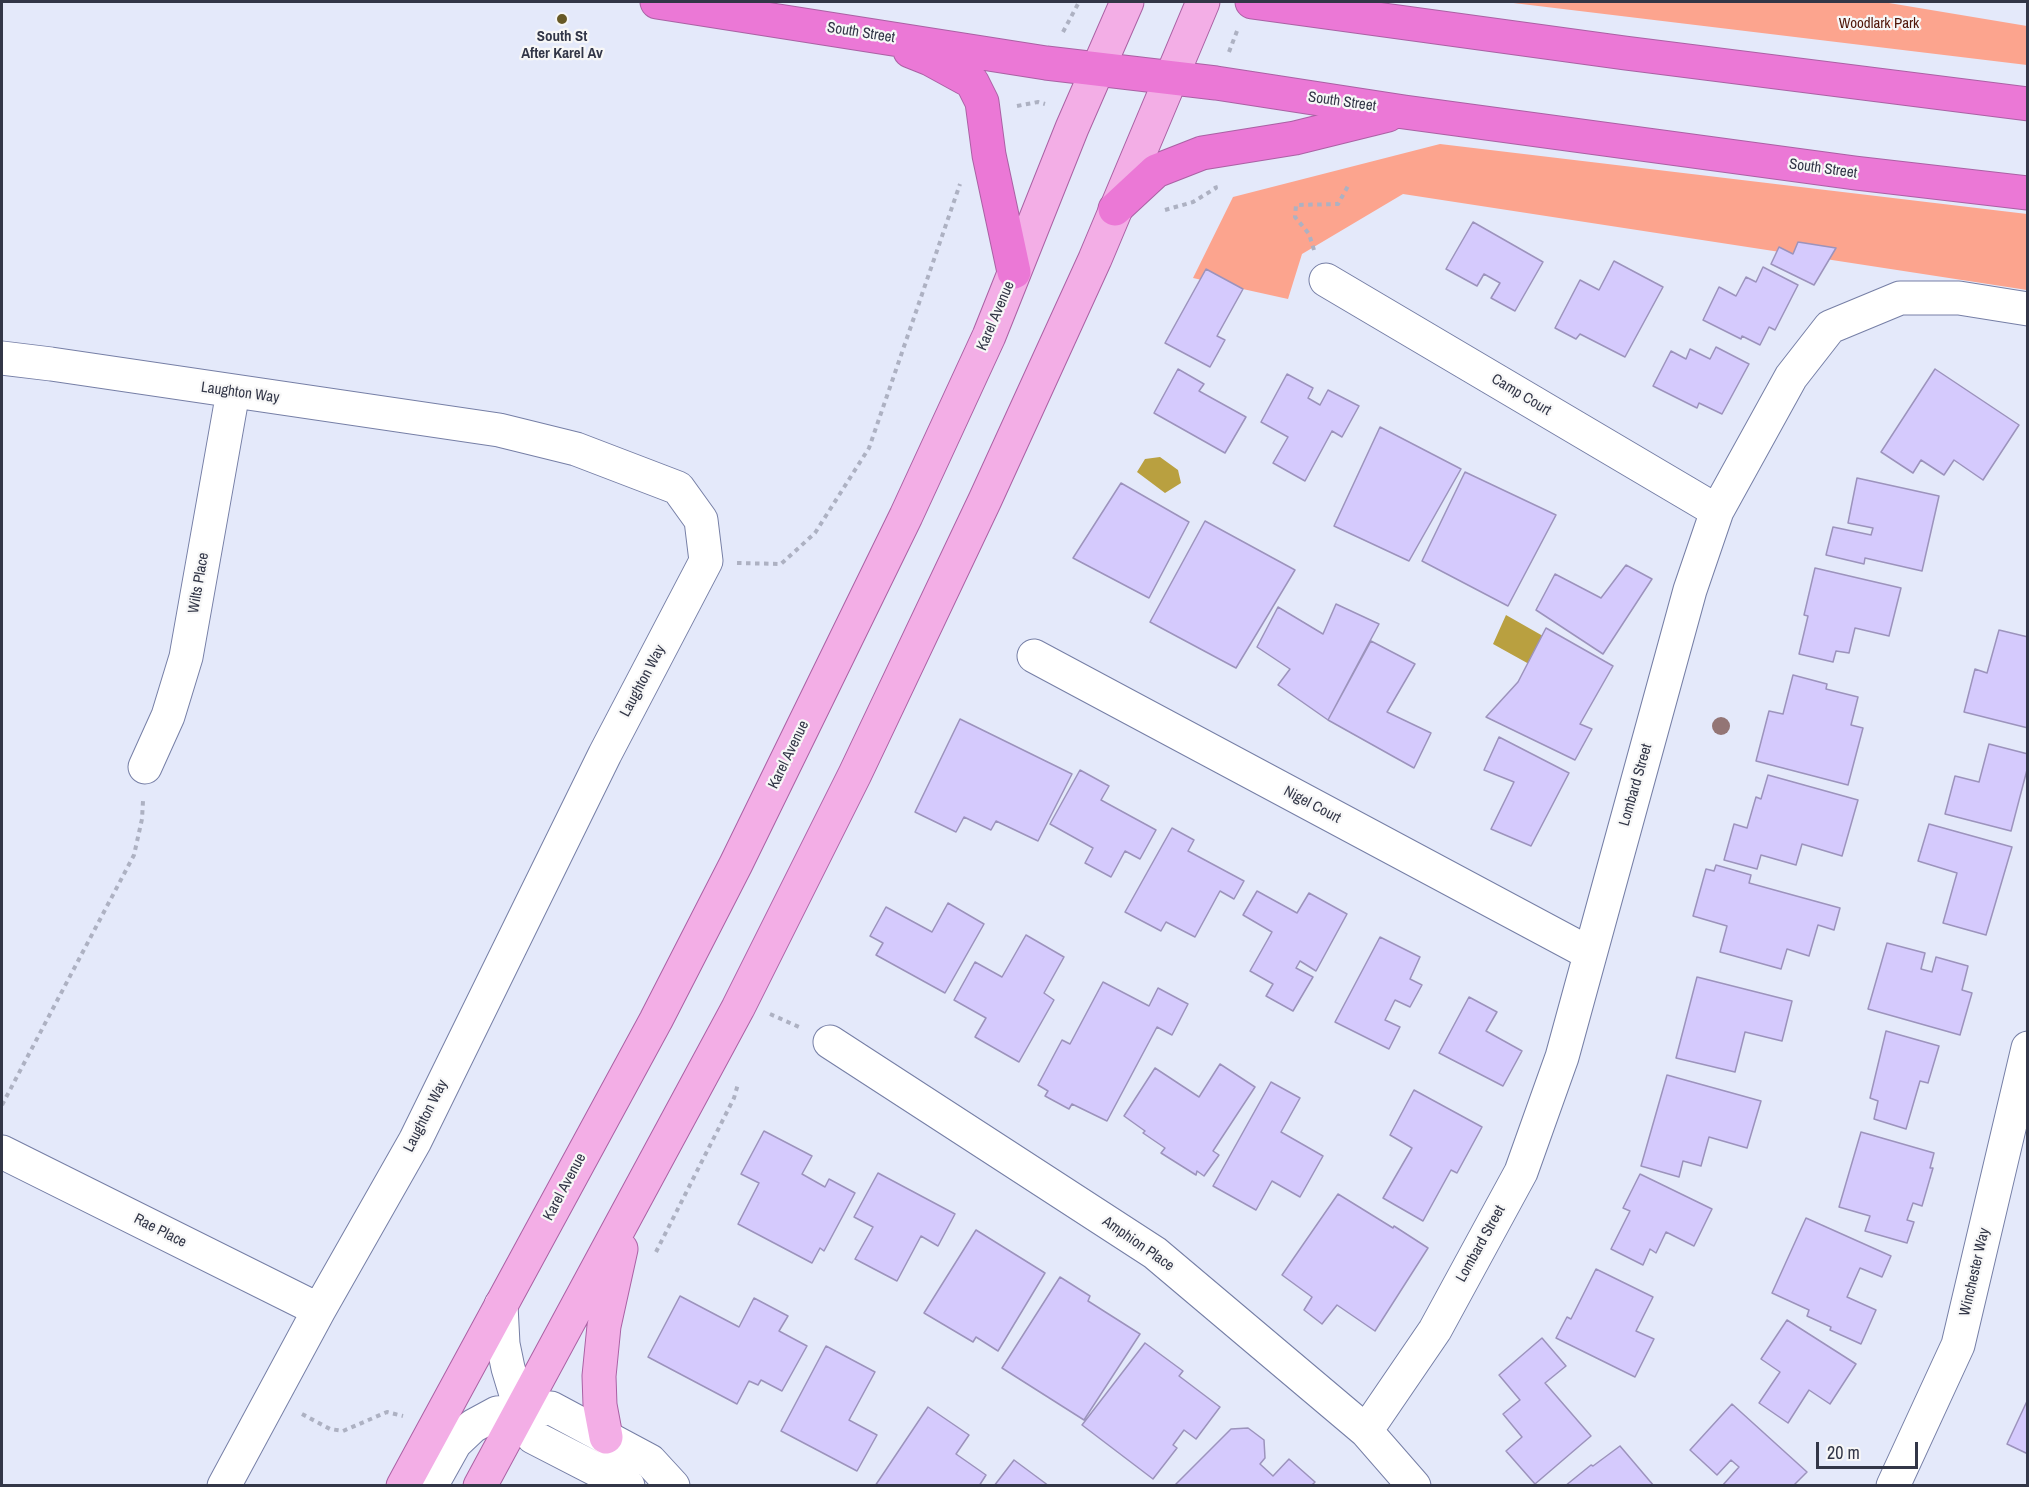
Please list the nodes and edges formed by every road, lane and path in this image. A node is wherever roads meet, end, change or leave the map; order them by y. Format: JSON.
{"nodes":[{"id":1,"x":657,"y":2,"type":"edge"},
{"id":2,"x":1127,"y":2,"type":"edge"},
{"id":3,"x":1203,"y":2,"type":"edge"},
{"id":4,"x":1252,"y":2,"type":"edge"},
{"id":5,"x":1353,"y":9,"type":"edge"},
{"id":6,"x":869,"y":33,"type":"junction"},
{"id":7,"x":1097,"y":70,"type":"junction"},
{"id":8,"x":1170,"y":78,"type":"junction"},
{"id":9,"x":2028,"y":104,"type":"edge"},
{"id":10,"x":1404,"y":111,"type":"junction"},
{"id":11,"x":963,"y":176,"type":"dead end"},
{"id":12,"x":1348,"y":186,"type":"dead end"},
{"id":13,"x":2028,"y":193,"type":"edge"},
{"id":14,"x":1115,"y":209,"type":"junction"},
{"id":15,"x":1014,"y":272,"type":"junction"},
{"id":16,"x":1326,"y":280,"type":"joint"},
{"id":17,"x":2028,"y":309,"type":"edge"},
{"id":18,"x":2,"y":358,"type":"edge"},
{"id":19,"x":232,"y":392,"type":"junction"},
{"id":20,"x":1717,"y":511,"type":"junction"},
{"id":21,"x":706,"y":561,"type":"junction"},
{"id":22,"x":1034,"y":656,"type":"dead end"},
{"id":23,"x":145,"y":767,"type":"joint"},
{"id":24,"x":1589,"y":953,"type":"junction"},
{"id":25,"x":830,"y":1042,"type":"dead end"},
{"id":26,"x":2028,"y":1048,"type":"edge"},
{"id":27,"x":2,"y":1105,"type":"edge"},
{"id":28,"x":2,"y":1152,"type":"edge"},
{"id":29,"x":628,"y":1215,"type":"junction"},
{"id":30,"x":501,"y":1305,"type":"junction"},
{"id":31,"x":319,"y":1310,"type":"junction"},
{"id":32,"x":271,"y":1398,"type":"junction"},
{"id":33,"x":522,"y":1411,"type":"junction"},
{"id":34,"x":410,"y":1418,"type":"dead end"},
{"id":35,"x":1366,"y":1431,"type":"junction"},
{"id":36,"x":606,"y":1437,"type":"junction"},
{"id":37,"x":224,"y":1485,"type":"edge"},
{"id":38,"x":403,"y":1485,"type":"edge"},
{"id":39,"x":430,"y":1485,"type":"edge"},
{"id":40,"x":480,"y":1485,"type":"edge"},
{"id":41,"x":628,"y":1485,"type":"edge"},
{"id":42,"x":673,"y":1485,"type":"edge"},
{"id":43,"x":1414,"y":1485,"type":"edge"},
{"id":44,"x":1893,"y":1485,"type":"edge"}],
"edges":[{"from":1,"to":6,"type":"highway","name":"South Street"},
{"from":2,"to":7,"type":"main road","name":"Karel Avenue"},
{"from":3,"to":8,"type":"main road"},
{"from":4,"to":5,"type":"highway"},
{"from":5,"to":9,"type":"highway"},
{"from":6,"to":7,"type":"highway","name":"South Street"},
{"from":6,"to":15,"type":"highway"},
{"from":7,"to":8,"type":"highway","name":"South Street"},
{"from":7,"to":15,"type":"main road","name":"Karel Avenue"},
{"from":8,"to":10,"type":"highway","name":"South Street"},
{"from":8,"to":14,"type":"main road"},
{"from":10,"to":13,"type":"highway","name":"South Street"},
{"from":10,"to":14,"type":"highway"},
{"from":11,"to":21,"type":"path"},
{"from":12,"to":16,"type":"path"},
{"from":14,"to":29,"type":"main road"},
{"from":15,"to":30,"type":"main road","name":"Karel Avenue"},
{"from":16,"to":20,"type":"street","name":"Camp Court"},
{"from":17,"to":20,"type":"street","name":"Lombard Street"},
{"from":18,"to":19,"type":"street","name":"Laughton Way"},
{"from":19,"to":21,"type":"street","name":"Laughton Way"},
{"from":19,"to":23,"type":"street","name":"Wilts Place"},
{"from":20,"to":24,"type":"street","name":"Lombard Street"},
{"from":21,"to":31,"type":"street","name":"Laughton Way"},
{"from":22,"to":24,"type":"street","name":"Nigel Court"},
{"from":23,"to":27,"type":"path"},
{"from":24,"to":35,"type":"street","name":"Lombard Street"},
{"from":25,"to":35,"type":"street","name":"Amphion Place"},
{"from":26,"to":44,"type":"street","name":"Winchester Way"},
{"from":28,"to":31,"type":"street","name":"Rae Place"},
{"from":29,"to":33,"type":"main road"},
{"from":29,"to":36,"type":"main road"},
{"from":30,"to":33,"type":"street"},
{"from":30,"to":38,"type":"main road","name":"Karel Avenue"},
{"from":31,"to":32,"type":"street","name":"Laughton Way"},
{"from":32,"to":34,"type":"path"},
{"from":32,"to":37,"type":"street","name":"Laughton Way"},
{"from":33,"to":36,"type":"street"},
{"from":33,"to":39,"type":"street"},
{"from":33,"to":40,"type":"main road"},
{"from":33,"to":41,"type":"street"},
{"from":35,"to":43,"type":"street","name":"Amphion Place"},
{"from":36,"to":42,"type":"street"}]}
